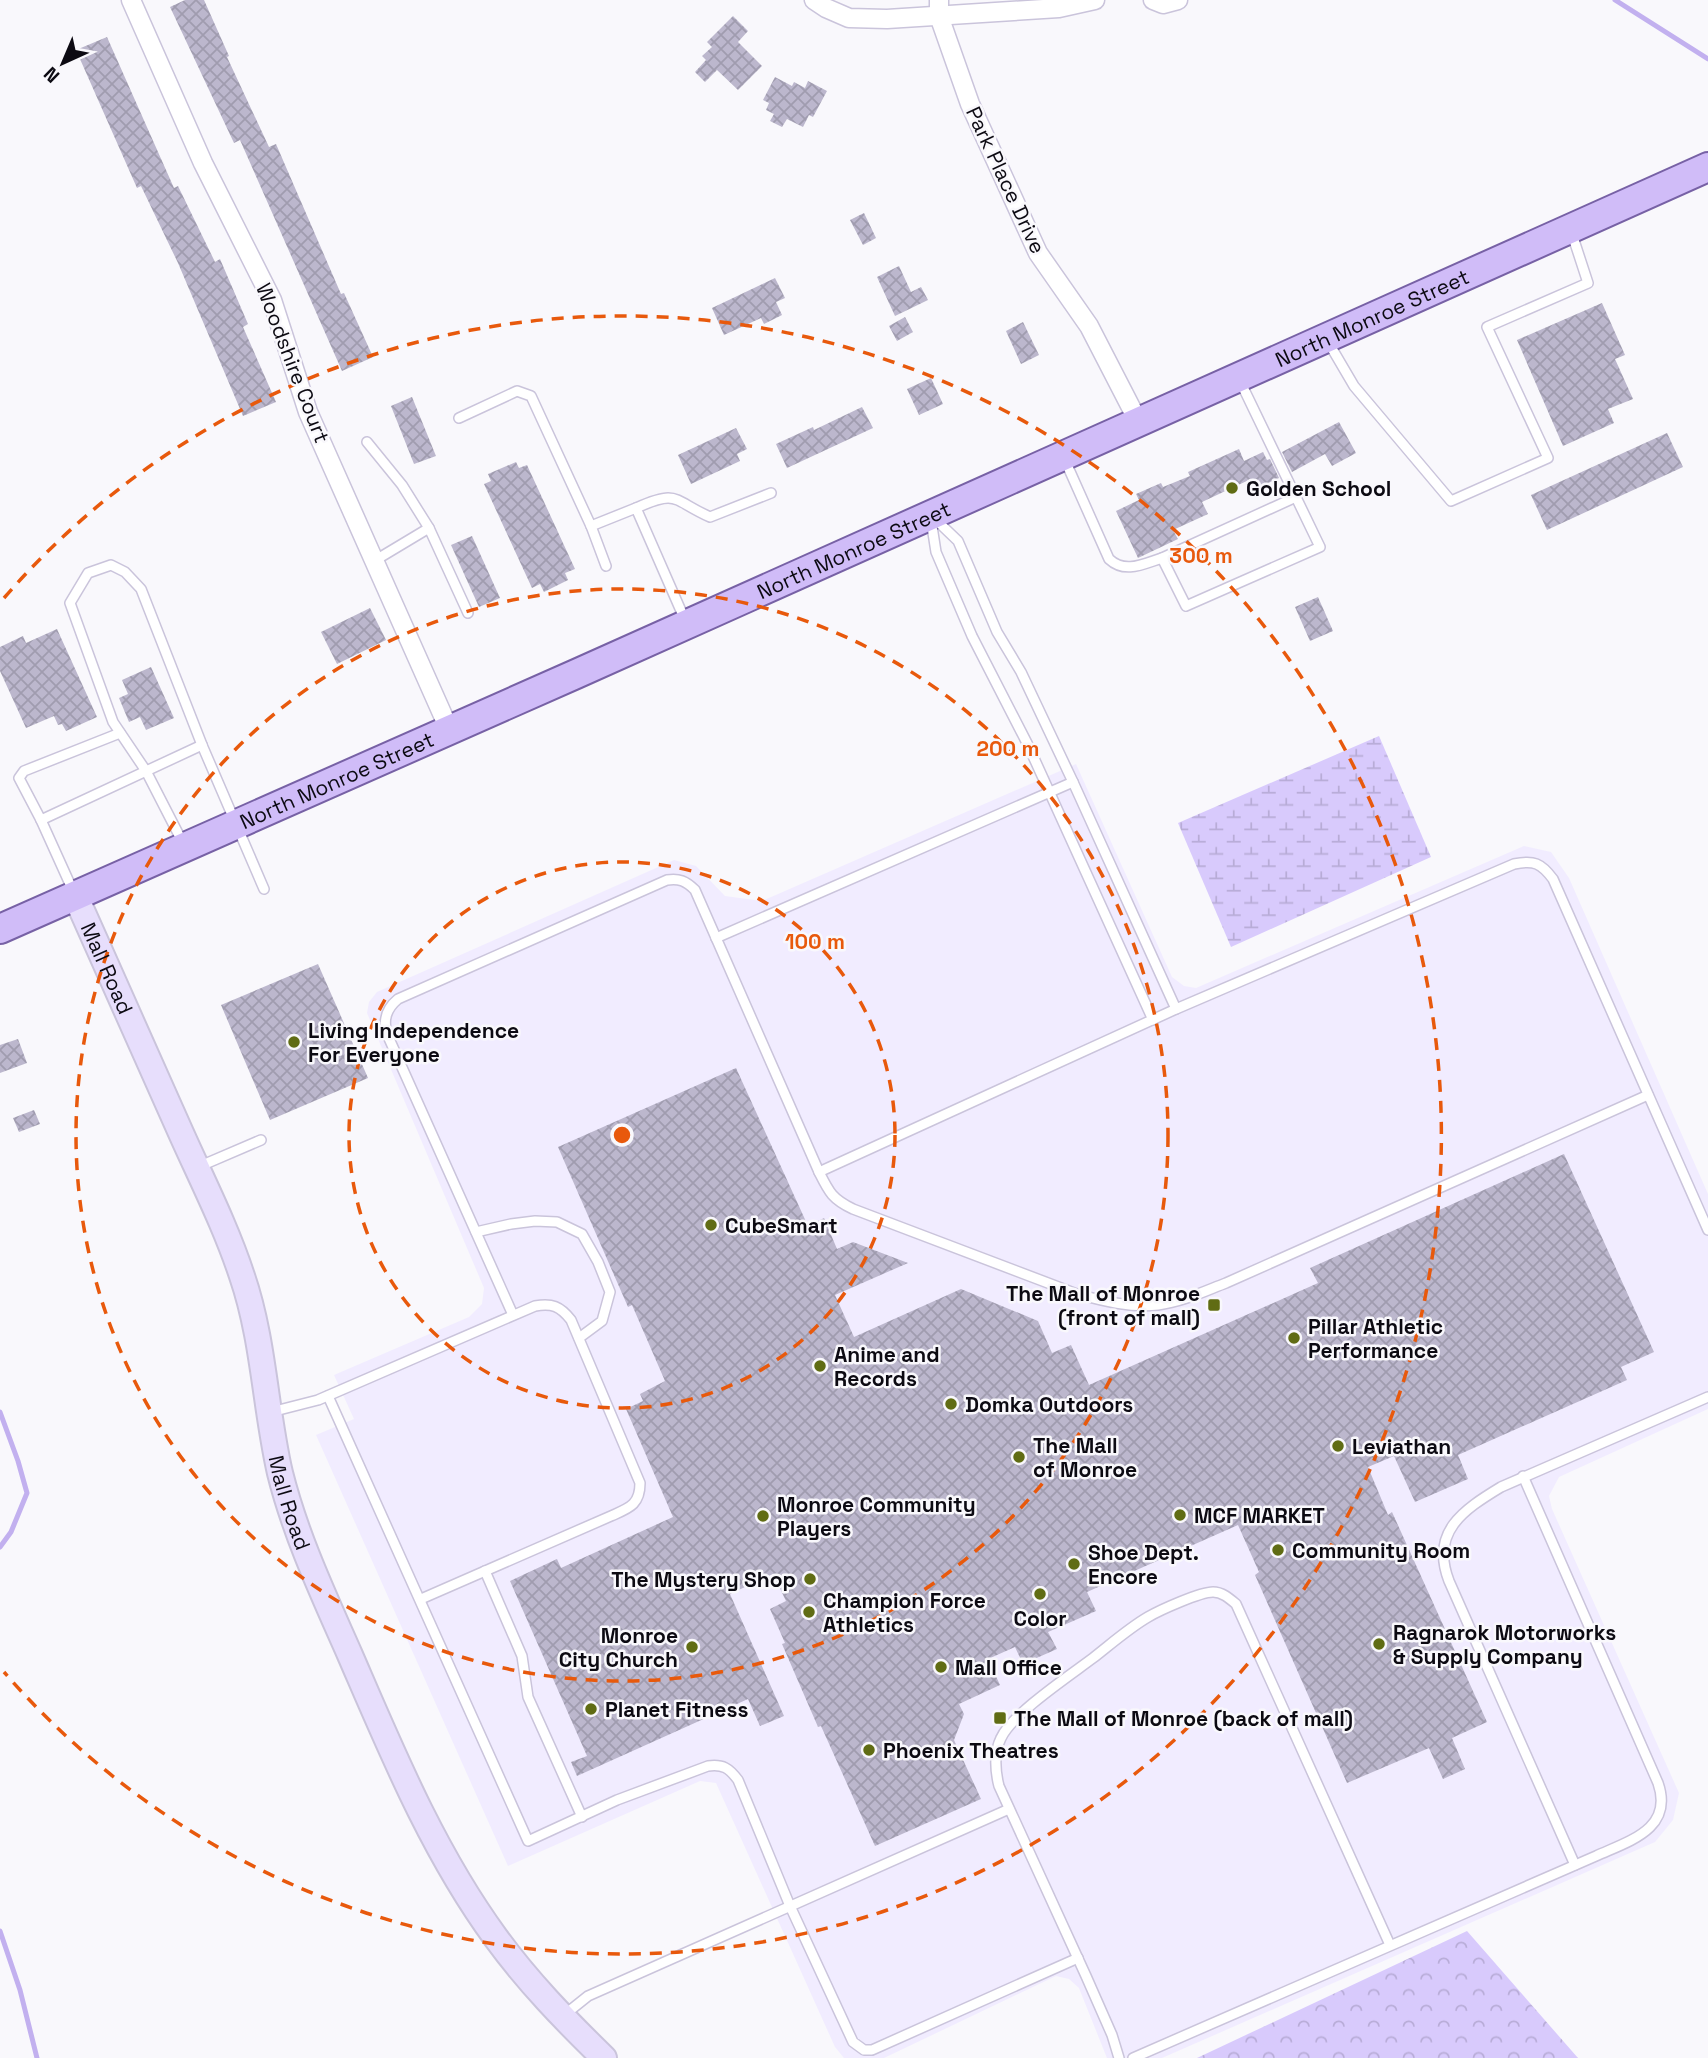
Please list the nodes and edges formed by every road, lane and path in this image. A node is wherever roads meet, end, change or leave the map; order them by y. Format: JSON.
{"nodes":[{"id":1,"x":131,"y":0,"type":"edge"},
{"id":2,"x":814,"y":0,"type":"edge"},
{"id":3,"x":1096,"y":0,"type":"edge"},
{"id":4,"x":1153,"y":0,"type":"edge"},
{"id":5,"x":1178,"y":0,"type":"edge"},
{"id":6,"x":939,"y":8,"type":"edge"},
{"id":7,"x":1708,"y":167,"type":"edge"},
{"id":8,"x":1571,"y":229,"type":"junction"},
{"id":9,"x":1326,"y":339,"type":"junction"},
{"id":10,"x":1239,"y":378,"type":"junction"},
{"id":11,"x":459,"y":418,"type":"dead end"},
{"id":12,"x":1139,"y":423,"type":"junction"},
{"id":13,"x":367,"y":442,"type":"dead end"},
{"id":14,"x":1063,"y":456,"type":"junction"},
{"id":15,"x":771,"y":494,"type":"dead end"},
{"id":16,"x":1296,"y":497,"type":"junction"},
{"id":17,"x":636,"y":508,"type":"junction"},
{"id":18,"x":930,"y":515,"type":"junction"},
{"id":19,"x":591,"y":526,"type":"junction"},
{"id":20,"x":429,"y":528,"type":"junction"},
{"id":21,"x":1162,"y":558,"type":"junction"},
{"id":22,"x":374,"y":561,"type":"junction"},
{"id":23,"x":606,"y":566,"type":"dead end"},
{"id":24,"x":468,"y":613,"type":"dead end"},
{"id":25,"x":687,"y":624,"type":"junction"},
{"id":26,"x":449,"y":729,"type":"junction"},
{"id":27,"x":120,"y":733,"type":"junction"},
{"id":28,"x":202,"y":746,"type":"junction"},
{"id":29,"x":146,"y":771,"type":"junction"},
{"id":30,"x":1073,"y":782,"type":"junction"},
{"id":31,"x":1049,"y":791,"type":"junction"},
{"id":32,"x":41,"y":820,"type":"junction"},
{"id":33,"x":235,"y":824,"type":"junction"},
{"id":34,"x":185,"y":846,"type":"junction"},
{"id":35,"x":264,"y":890,"type":"dead end"},
{"id":36,"x":75,"y":895,"type":"junction"},
{"id":37,"x":0,"y":929,"type":"edge"},
{"id":38,"x":716,"y":938,"type":"junction"},
{"id":39,"x":1175,"y":1009,"type":"junction"},
{"id":40,"x":1153,"y":1020,"type":"junction"},
{"id":41,"x":1648,"y":1095,"type":"junction"},
{"id":42,"x":261,"y":1140,"type":"dead end"},
{"id":43,"x":196,"y":1167,"type":"junction"},
{"id":44,"x":819,"y":1172,"type":"junction"},
{"id":45,"x":1708,"y":1230,"type":"edge"},
{"id":46,"x":476,"y":1232,"type":"junction"},
{"id":47,"x":513,"y":1315,"type":"junction"},
{"id":48,"x":579,"y":1338,"type":"junction"},
{"id":49,"x":328,"y":1396,"type":"junction"},
{"id":50,"x":1708,"y":1397,"type":"edge"},
{"id":51,"x":270,"y":1412,"type":"junction"},
{"id":52,"x":1523,"y":1476,"type":"junction"},
{"id":53,"x":485,"y":1571,"type":"junction"},
{"id":54,"x":421,"y":1599,"type":"junction"},
{"id":55,"x":1009,"y":1809,"type":"junction"},
{"id":56,"x":582,"y":1817,"type":"junction"},
{"id":57,"x":1575,"y":1865,"type":"junction"},
{"id":58,"x":790,"y":1906,"type":"junction"},
{"id":59,"x":1390,"y":1945,"type":"junction"},
{"id":60,"x":1078,"y":1958,"type":"junction"},
{"id":61,"x":562,"y":2017,"type":"junction"},
{"id":62,"x":604,"y":2058,"type":"edge"},
{"id":63,"x":1119,"y":2058,"type":"edge"},
{"id":64,"x":1132,"y":2058,"type":"edge"}],
"edges":[{"from":1,"to":22,"type":"street","name":"Woodshire Court"},
{"from":2,"to":6,"type":"street"},
{"from":3,"to":6,"type":"street"},
{"from":4,"to":5,"type":"street"},
{"from":6,"to":12,"type":"street","name":"Park Place Drive"},
{"from":7,"to":8,"type":"main road","name":"North Monroe Street"},
{"from":8,"to":9,"type":"main road","name":"North Monroe Street"},
{"from":8,"to":9,"type":"lane"},
{"from":9,"to":10,"type":"main road","name":"North Monroe Street"},
{"from":10,"to":12,"type":"main road","name":"North Monroe Street"},
{"from":10,"to":16,"type":"lane"},
{"from":11,"to":19,"type":"lane"},
{"from":12,"to":14,"type":"main road","name":"North Monroe Street"},
{"from":13,"to":20,"type":"lane"},
{"from":14,"to":18,"type":"main road","name":"North Monroe Street"},
{"from":14,"to":21,"type":"lane"},
{"from":15,"to":17,"type":"lane"},
{"from":16,"to":21,"type":"lane"},
{"from":16,"to":21,"type":"lane"},
{"from":17,"to":19,"type":"lane"},
{"from":17,"to":25,"type":"lane"},
{"from":18,"to":25,"type":"main road","name":"North Monroe Street"},
{"from":18,"to":30,"type":"lane"},
{"from":18,"to":31,"type":"lane"},
{"from":19,"to":23,"type":"lane"},
{"from":20,"to":22,"type":"lane"},
{"from":20,"to":24,"type":"lane"},
{"from":22,"to":26,"type":"street","name":"Woodshire Court"},
{"from":25,"to":26,"type":"main road","name":"North Monroe Street"},
{"from":26,"to":33,"type":"main road","name":"North Monroe Street"},
{"from":27,"to":28,"type":"lane"},
{"from":27,"to":29,"type":"lane"},
{"from":27,"to":32,"type":"lane"},
{"from":28,"to":29,"type":"lane"},
{"from":28,"to":33,"type":"lane"},
{"from":29,"to":32,"type":"lane"},
{"from":29,"to":34,"type":"lane"},
{"from":30,"to":31,"type":"lane"},
{"from":30,"to":39,"type":"lane"},
{"from":31,"to":38,"type":"lane"},
{"from":31,"to":40,"type":"lane"},
{"from":32,"to":36,"type":"lane"},
{"from":33,"to":34,"type":"main road","name":"North Monroe Street"},
{"from":33,"to":35,"type":"lane"},
{"from":34,"to":36,"type":"main road","name":"North Monroe Street"},
{"from":36,"to":37,"type":"main road","name":"North Monroe Street"},
{"from":36,"to":43,"type":"street","name":"Mall Road"},
{"from":38,"to":44,"type":"lane"},
{"from":38,"to":46,"type":"lane"},
{"from":39,"to":40,"type":"lane"},
{"from":39,"to":41,"type":"lane"},
{"from":40,"to":44,"type":"lane"},
{"from":41,"to":44,"type":"lane"},
{"from":41,"to":45,"type":"lane"},
{"from":42,"to":43,"type":"lane"},
{"from":43,"to":51,"type":"street","name":"Mall Road"},
{"from":46,"to":47,"type":"lane"},
{"from":46,"to":48,"type":"lane"},
{"from":47,"to":48,"type":"lane"},
{"from":47,"to":49,"type":"lane"},
{"from":48,"to":53,"type":"lane"},
{"from":49,"to":51,"type":"lane"},
{"from":49,"to":54,"type":"lane"},
{"from":50,"to":52,"type":"lane"},
{"from":51,"to":61,"type":"street","name":"Mall Road"},
{"from":52,"to":57,"type":"lane"},
{"from":52,"to":57,"type":"lane"},
{"from":53,"to":54,"type":"lane"},
{"from":53,"to":56,"type":"lane"},
{"from":54,"to":56,"type":"lane"},
{"from":55,"to":58,"type":"lane"},
{"from":55,"to":59,"type":"lane"},
{"from":55,"to":60,"type":"lane"},
{"from":56,"to":58,"type":"lane"},
{"from":57,"to":59,"type":"lane"},
{"from":58,"to":60,"type":"lane"},
{"from":58,"to":61,"type":"lane"},
{"from":59,"to":64,"type":"lane"},
{"from":60,"to":63,"type":"lane"},
{"from":61,"to":62,"type":"street","name":"Mall Road"}]}
